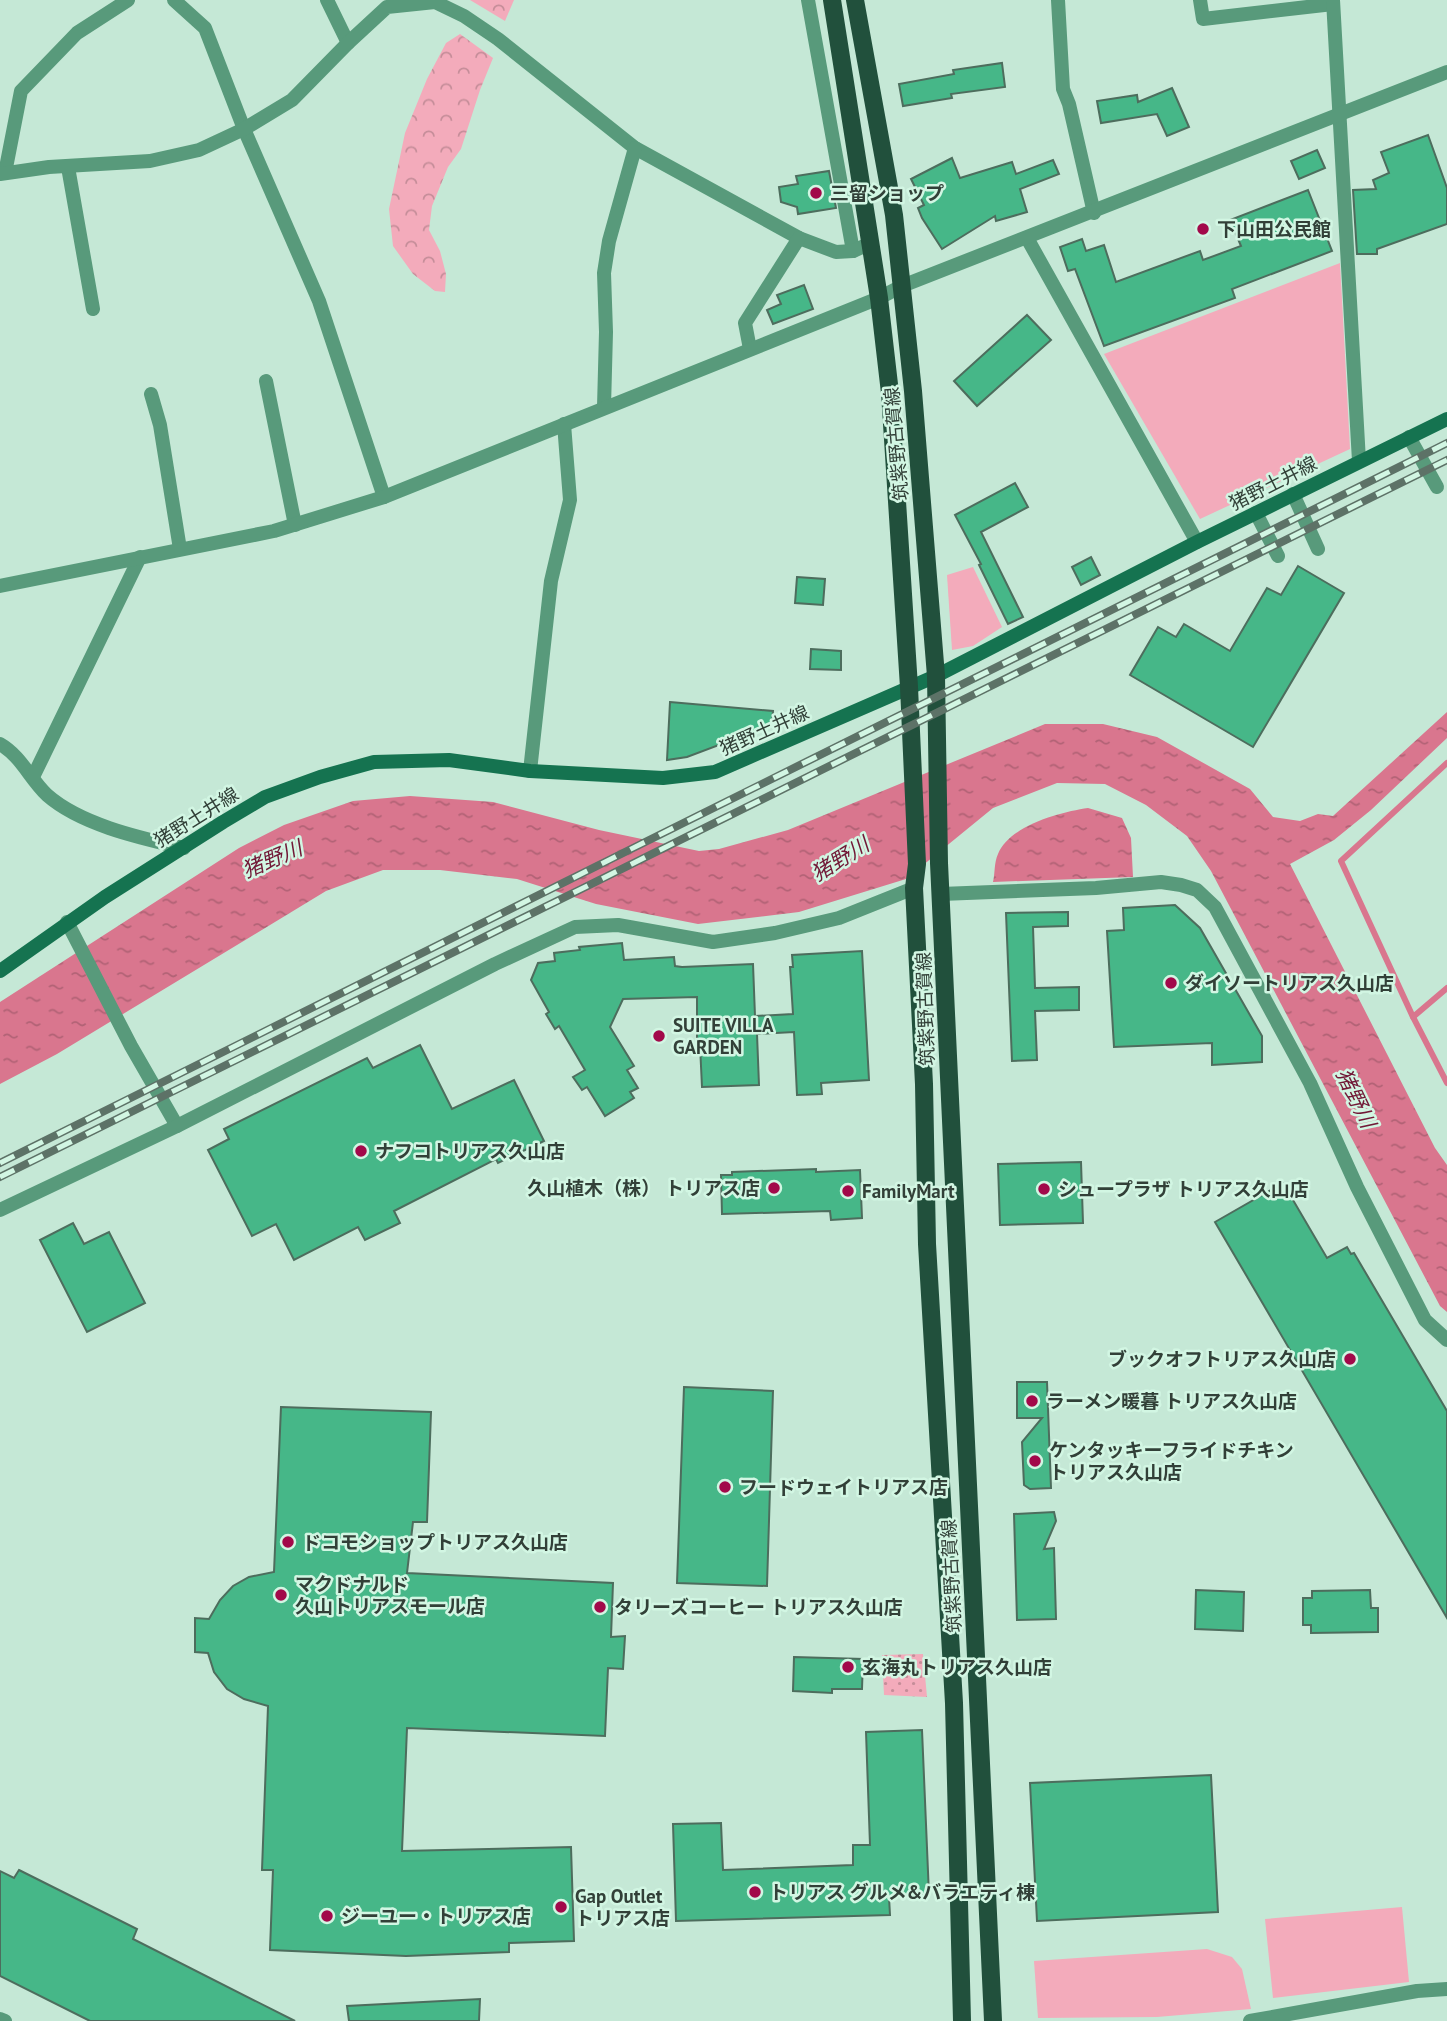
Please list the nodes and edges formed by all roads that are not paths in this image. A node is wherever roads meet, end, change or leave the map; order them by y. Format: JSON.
{"nodes":[{"id":1,"x":128,"y":0,"type":"edge"},
{"id":2,"x":174,"y":0,"type":"edge"},
{"id":3,"x":327,"y":0,"type":"edge"},
{"id":4,"x":808,"y":0,"type":"edge"},
{"id":5,"x":832,"y":0,"type":"edge"},
{"id":6,"x":855,"y":0,"type":"edge"},
{"id":7,"x":1058,"y":0,"type":"edge"},
{"id":8,"x":1200,"y":0,"type":"edge"},
{"id":9,"x":1333,"y":2,"type":"edge"},
{"id":10,"x":348,"y":43,"type":"junction"},
{"id":11,"x":1447,"y":72,"type":"edge"},
{"id":12,"x":1339,"y":115,"type":"junction"},
{"id":13,"x":244,"y":129,"type":"junction"},
{"id":14,"x":635,"y":148,"type":"junction"},
{"id":15,"x":68,"y":167,"type":"junction"},
{"id":16,"x":3,"y":174,"type":"edge"},
{"id":17,"x":1094,"y":213,"type":"junction"},
{"id":18,"x":799,"y":238,"type":"junction"},
{"id":19,"x":1027,"y":238,"type":"junction"},
{"id":20,"x":861,"y":247,"type":"junction"},
{"id":21,"x":902,"y":286,"type":"junction"},
{"id":22,"x":879,"y":298,"type":"junction"},
{"id":23,"x":93,"y":309,"type":"dead end"},
{"id":24,"x":750,"y":349,"type":"junction"},
{"id":25,"x":266,"y":381,"type":"dead end"},
{"id":26,"x":151,"y":394,"type":"dead end"},
{"id":27,"x":604,"y":407,"type":"junction"},
{"id":28,"x":1446,"y":422,"type":"edge"},
{"id":29,"x":564,"y":424,"type":"junction"},
{"id":30,"x":1409,"y":437,"type":"junction"},
{"id":31,"x":1359,"y":461,"type":"junction"},
{"id":32,"x":1437,"y":487,"type":"dead end"},
{"id":33,"x":1293,"y":494,"type":"junction"},
{"id":34,"x":384,"y":496,"type":"junction"},
{"id":35,"x":1256,"y":513,"type":"junction"},
{"id":36,"x":295,"y":525,"type":"junction"},
{"id":37,"x":1197,"y":542,"type":"junction"},
{"id":38,"x":180,"y":549,"type":"junction"},
{"id":39,"x":1318,"y":549,"type":"dead end"},
{"id":40,"x":1278,"y":556,"type":"dead end"},
{"id":41,"x":140,"y":558,"type":"junction"},
{"id":42,"x":0,"y":586,"type":"edge"},
{"id":43,"x":936,"y":676,"type":"junction"},
{"id":44,"x":909,"y":687,"type":"junction"},
{"id":45,"x":0,"y":744,"type":"edge"},
{"id":46,"x":530,"y":771,"type":"junction"},
{"id":47,"x":33,"y":777,"type":"junction"},
{"id":48,"x":184,"y":848,"type":"junction"},
{"id":49,"x":914,"y":888,"type":"junction"},
{"id":50,"x":941,"y":894,"type":"junction"},
{"id":51,"x":68,"y":922,"type":"junction"},
{"id":52,"x":0,"y":971,"type":"edge"},
{"id":53,"x":177,"y":1126,"type":"junction"},
{"id":54,"x":0,"y":1210,"type":"edge"},
{"id":55,"x":1447,"y":1340,"type":"edge"},
{"id":56,"x":1447,"y":1989,"type":"edge"},
{"id":57,"x":0,"y":2019,"type":"edge"},
{"id":58,"x":5,"y":2021,"type":"edge"},
{"id":59,"x":962,"y":2021,"type":"edge"},
{"id":60,"x":993,"y":2021,"type":"edge"},
{"id":61,"x":1250,"y":2021,"type":"edge"}],
"edges":[{"from":1,"to":16,"type":"street"},
{"from":2,"to":13,"type":"street"},
{"from":3,"to":10,"type":"street"},
{"from":4,"to":20,"type":"street"},
{"from":5,"to":20,"type":"main road","name":"筑紫野古賀線"},
{"from":6,"to":21,"type":"main road","name":"筑紫野古賀線"},
{"from":7,"to":17,"type":"street"},
{"from":8,"to":9,"type":"street"},
{"from":9,"to":12,"type":"street"},
{"from":10,"to":13,"type":"street"},
{"from":10,"to":14,"type":"street"},
{"from":11,"to":12,"type":"street"},
{"from":12,"to":17,"type":"street"},
{"from":12,"to":31,"type":"street"},
{"from":13,"to":15,"type":"street"},
{"from":13,"to":34,"type":"street"},
{"from":14,"to":18,"type":"street"},
{"from":14,"to":27,"type":"street"},
{"from":15,"to":16,"type":"street"},
{"from":15,"to":23,"type":"street"},
{"from":17,"to":19,"type":"street"},
{"from":18,"to":20,"type":"street"},
{"from":18,"to":24,"type":"street"},
{"from":19,"to":21,"type":"street"},
{"from":19,"to":37,"type":"street"},
{"from":20,"to":22,"type":"main road","name":"筑紫野古賀線"},
{"from":21,"to":22,"type":"street"},
{"from":21,"to":43,"type":"main road","name":"筑紫野古賀線"},
{"from":22,"to":24,"type":"street"},
{"from":22,"to":44,"type":"main road","name":"筑紫野古賀線"},
{"from":24,"to":27,"type":"street"},
{"from":25,"to":36,"type":"street"},
{"from":26,"to":38,"type":"street"},
{"from":27,"to":29,"type":"street"},
{"from":28,"to":30,"type":"main road","name":"猪野土井線"},
{"from":29,"to":34,"type":"street"},
{"from":29,"to":46,"type":"street"},
{"from":30,"to":31,"type":"main road","name":"猪野土井線"},
{"from":30,"to":32,"type":"street"},
{"from":31,"to":33,"type":"main road","name":"猪野土井線"},
{"from":33,"to":35,"type":"main road","name":"猪野土井線"},
{"from":33,"to":39,"type":"street"},
{"from":34,"to":36,"type":"street"},
{"from":35,"to":37,"type":"main road","name":"猪野土井線"},
{"from":35,"to":40,"type":"street"},
{"from":36,"to":38,"type":"street"},
{"from":37,"to":43,"type":"main road","name":"猪野土井線"},
{"from":38,"to":41,"type":"street"},
{"from":41,"to":42,"type":"street"},
{"from":41,"to":47,"type":"street"},
{"from":43,"to":44,"type":"main road","name":"猪野土井線"},
{"from":43,"to":50,"type":"main road","name":"筑紫野古賀線"},
{"from":44,"to":46,"type":"main road","name":"猪野土井線"},
{"from":44,"to":49,"type":"main road","name":"筑紫野古賀線"},
{"from":45,"to":47,"type":"street"},
{"from":46,"to":48,"type":"main road","name":"猪野土井線"},
{"from":47,"to":48,"type":"street"},
{"from":48,"to":51,"type":"main road","name":"猪野土井線"},
{"from":49,"to":53,"type":"street"},
{"from":49,"to":59,"type":"main road","name":"筑紫野古賀線"},
{"from":50,"to":55,"type":"street"},
{"from":50,"to":60,"type":"main road","name":"筑紫野古賀線"},
{"from":51,"to":52,"type":"main road","name":"猪野土井線"},
{"from":51,"to":53,"type":"street"},
{"from":53,"to":54,"type":"street"},
{"from":56,"to":61,"type":"street"},
{"from":57,"to":58,"type":"street"}]}
